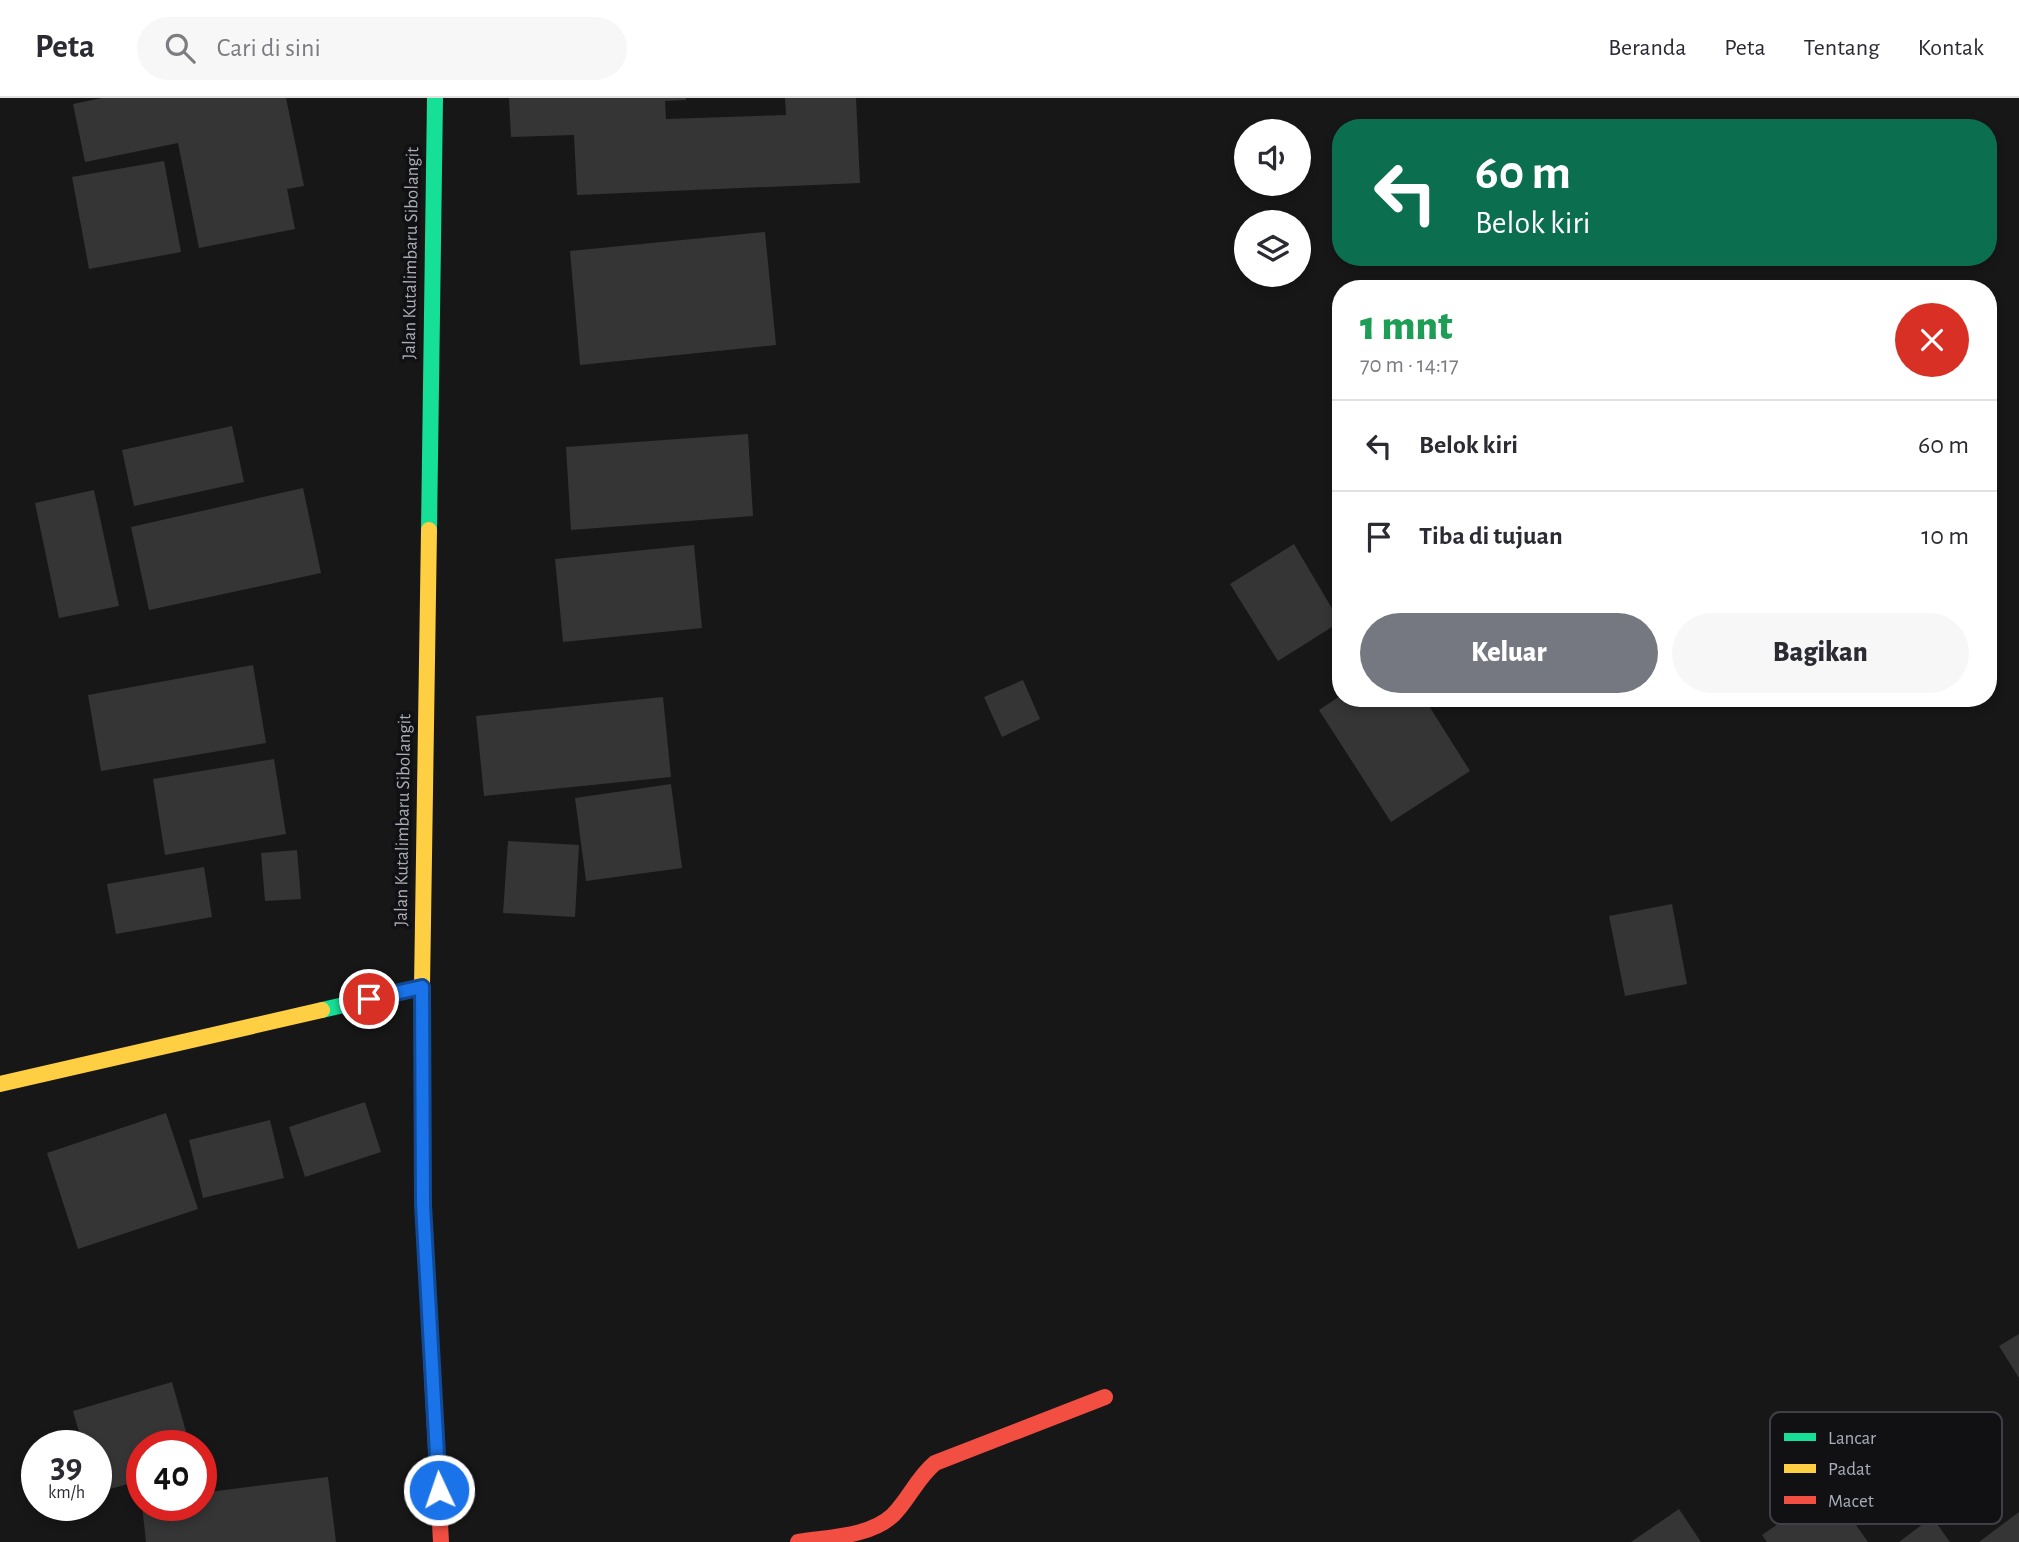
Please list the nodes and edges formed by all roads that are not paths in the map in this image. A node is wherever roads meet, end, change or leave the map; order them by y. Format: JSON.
{"nodes":[{"id":1,"x":435,"y":98,"type":"edge"},
{"id":2,"x":422,"y":987,"type":"junction"},
{"id":3,"x":0,"y":1084,"type":"edge"},
{"id":4,"x":1105,"y":1397,"type":"dead end"},
{"id":5,"x":442,"y":1542,"type":"edge"},
{"id":6,"x":798,"y":1542,"type":"edge"}],
"edges":[{"from":1,"to":2,"type":"street","name":"Jalan Kutalimbaru Sibolangit"},
{"from":2,"to":3,"type":"street"},
{"from":2,"to":5,"type":"street","name":"Jalan Kutalimbaru Sibolangit"},
{"from":4,"to":6,"type":"street"}]}
